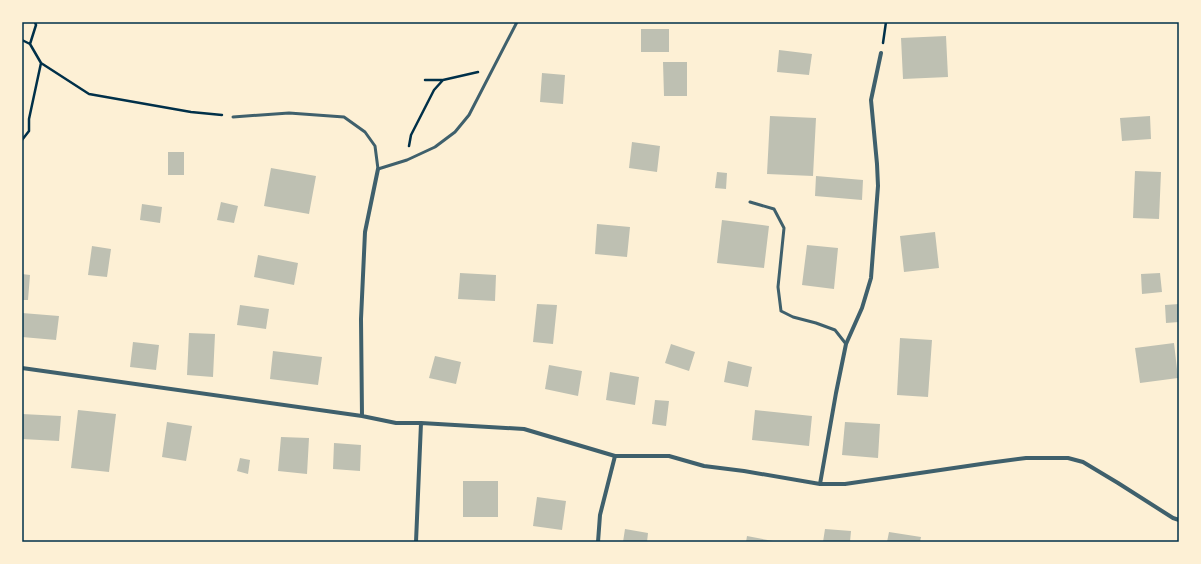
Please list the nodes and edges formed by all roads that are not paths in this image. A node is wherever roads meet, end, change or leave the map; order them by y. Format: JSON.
{"nodes":[{"id":1,"x":517,"y":22,"type":"edge"},
{"id":2,"x":881,"y":53,"type":"road end"},
{"id":3,"x":233,"y":117,"type":"road end"},
{"id":4,"x":378,"y":169,"type":"junction"},
{"id":5,"x":750,"y":202,"type":"dead end"},
{"id":6,"x":846,"y":344,"type":"junction"},
{"id":7,"x":22,"y":368,"type":"edge"},
{"id":8,"x":362,"y":416,"type":"junction"},
{"id":9,"x":421,"y":423,"type":"junction"},
{"id":10,"x":615,"y":456,"type":"junction"},
{"id":11,"x":820,"y":484,"type":"junction"},
{"id":12,"x":1179,"y":520,"type":"edge"},
{"id":13,"x":416,"y":542,"type":"edge"},
{"id":14,"x":598,"y":542,"type":"edge"}],
"edges":[{"from":1,"to":4,"type":"lane"},
{"from":2,"to":6,"type":"street"},
{"from":3,"to":4,"type":"lane"},
{"from":4,"to":8,"type":"street"},
{"from":5,"to":6,"type":"lane"},
{"from":6,"to":11,"type":"street"},
{"from":7,"to":8,"type":"street"},
{"from":8,"to":9,"type":"street"},
{"from":9,"to":10,"type":"street"},
{"from":9,"to":13,"type":"street"},
{"from":10,"to":11,"type":"street"},
{"from":10,"to":14,"type":"street"},
{"from":11,"to":12,"type":"street"}]}
